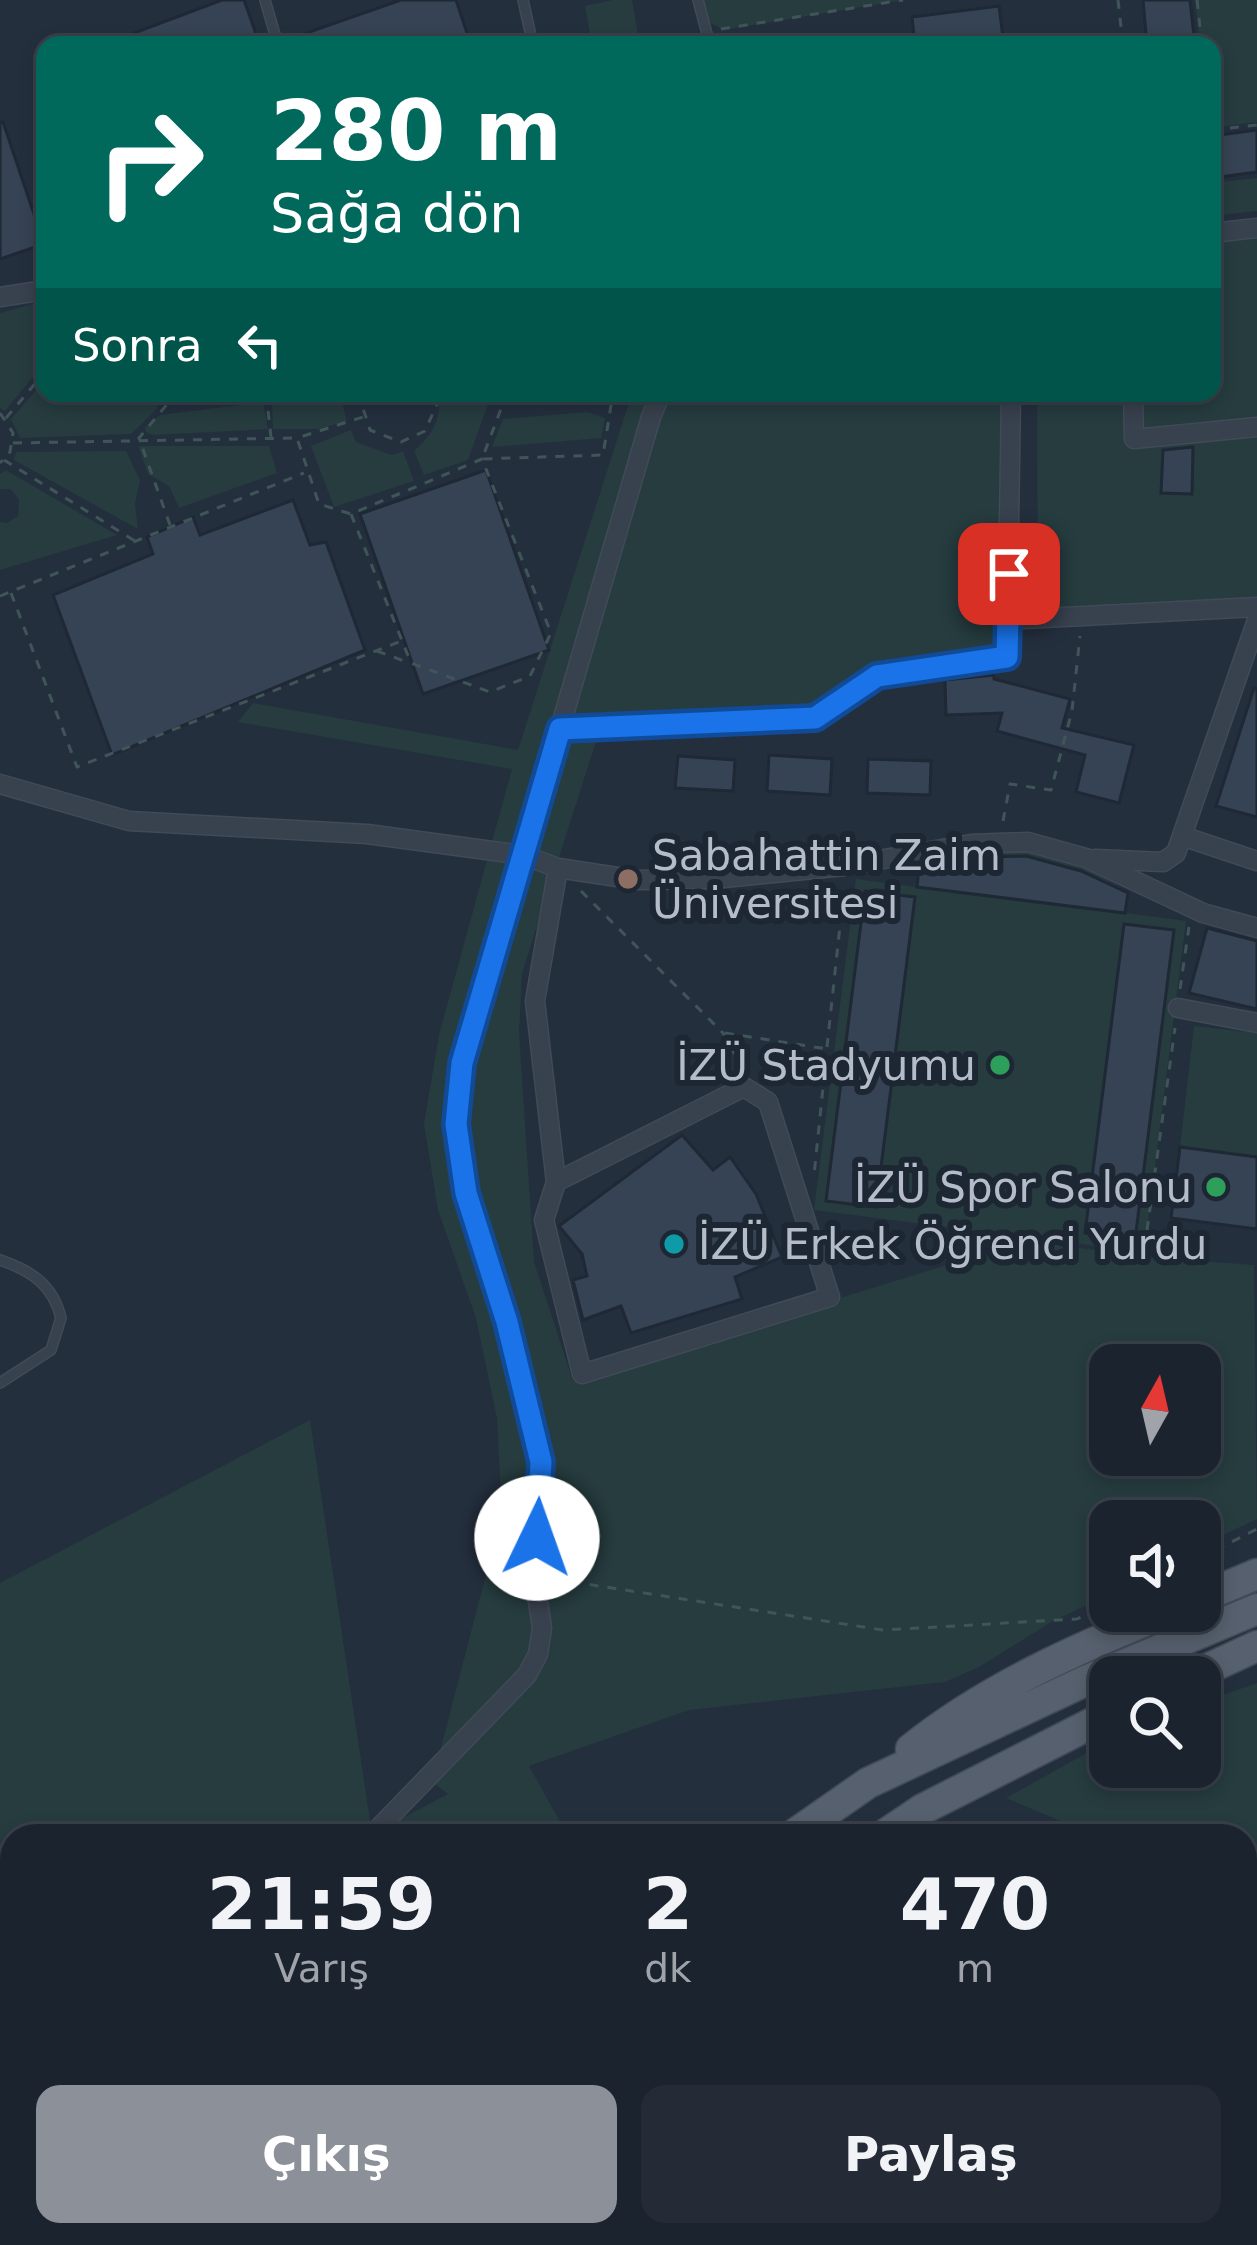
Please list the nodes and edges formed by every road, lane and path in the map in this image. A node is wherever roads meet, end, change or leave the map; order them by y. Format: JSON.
{"nodes":[{"id":1,"x":265,"y":0,"type":"edge"},
{"id":2,"x":523,"y":0,"type":"edge"},
{"id":3,"x":698,"y":0,"type":"edge"},
{"id":4,"x":903,"y":0,"type":"edge"},
{"id":5,"x":1118,"y":0,"type":"edge"},
{"id":6,"x":1197,"y":0,"type":"edge"},
{"id":7,"x":704,"y":19,"type":"junction"},
{"id":8,"x":275,"y":36,"type":"edge"},
{"id":9,"x":531,"y":36,"type":"edge"},
{"id":10,"x":708,"y":36,"type":"edge"},
{"id":11,"x":1122,"y":36,"type":"edge"},
{"id":12,"x":1201,"y":36,"type":"edge"},
{"id":13,"x":1257,"y":124,"type":"edge"},
{"id":14,"x":1221,"y":129,"type":"edge"},
{"id":15,"x":1257,"y":228,"type":"edge"},
{"id":16,"x":1221,"y":232,"type":"edge"},
{"id":17,"x":36,"y":291,"type":"edge"},
{"id":18,"x":0,"y":297,"type":"edge"},
{"id":19,"x":36,"y":383,"type":"edge"},
{"id":20,"x":168,"y":402,"type":"edge"},
{"id":21,"x":267,"y":402,"type":"edge"},
{"id":22,"x":361,"y":402,"type":"edge"},
{"id":23,"x":438,"y":402,"type":"edge"},
{"id":24,"x":504,"y":402,"type":"edge"},
{"id":25,"x":612,"y":402,"type":"edge"},
{"id":26,"x":657,"y":402,"type":"edge"},
{"id":27,"x":1011,"y":402,"type":"edge"},
{"id":28,"x":1133,"y":402,"type":"edge"},
{"id":29,"x":0,"y":412,"type":"edge"},
{"id":30,"x":365,"y":416,"type":"junction"},
{"id":31,"x":6,"y":418,"type":"junction"},
{"id":32,"x":1257,"y":427,"type":"edge"},
{"id":33,"x":272,"y":437,"type":"junction"},
{"id":34,"x":297,"y":437,"type":"junction"},
{"id":35,"x":139,"y":438,"type":"junction"},
{"id":36,"x":13,"y":443,"type":"junction"},
{"id":37,"x":482,"y":459,"type":"junction"},
{"id":38,"x":2,"y":462,"type":"edge"},
{"id":39,"x":307,"y":472,"type":"junction"},
{"id":40,"x":351,"y":514,"type":"junction"},
{"id":41,"x":171,"y":527,"type":"junction"},
{"id":42,"x":136,"y":542,"type":"junction"},
{"id":43,"x":11,"y":593,"type":"junction"},
{"id":44,"x":0,"y":596,"type":"edge"},
{"id":45,"x":1257,"y":607,"type":"edge"},
{"id":46,"x":1082,"y":616,"type":"junction"},
{"id":47,"x":1008,"y":620,"type":"junction"},
{"id":48,"x":1257,"y":620,"type":"edge"},
{"id":49,"x":402,"y":642,"type":"junction"},
{"id":50,"x":375,"y":650,"type":"junction"},
{"id":51,"x":411,"y":663,"type":"junction"},
{"id":52,"x":560,"y":729,"type":"junction"},
{"id":53,"x":0,"y":784,"type":"edge"},
{"id":54,"x":1182,"y":836,"type":"junction"},
{"id":55,"x":999,"y":841,"type":"junction"},
{"id":56,"x":523,"y":855,"type":"junction"},
{"id":57,"x":1086,"y":858,"type":"junction"},
{"id":58,"x":1257,"y":861,"type":"edge"},
{"id":59,"x":558,"y":868,"type":"junction"},
{"id":60,"x":844,"y":888,"type":"dead end"},
{"id":61,"x":1191,"y":908,"type":"junction"},
{"id":62,"x":1257,"y":928,"type":"edge"},
{"id":63,"x":1178,"y":1007,"type":"junction"},
{"id":64,"x":1257,"y":1023,"type":"edge"},
{"id":65,"x":723,"y":1033,"type":"junction"},
{"id":66,"x":826,"y":1049,"type":"junction"},
{"id":67,"x":744,"y":1087,"type":"junction"},
{"id":68,"x":556,"y":1181,"type":"junction"},
{"id":69,"x":796,"y":1190,"type":"junction"},
{"id":70,"x":1147,"y":1230,"type":"dead end"},
{"id":71,"x":0,"y":1260,"type":"edge"},
{"id":72,"x":0,"y":1383,"type":"edge"},
{"id":73,"x":1257,"y":1529,"type":"edge"},
{"id":74,"x":1221,"y":1547,"type":"edge"},
{"id":75,"x":1257,"y":1574,"type":"edge"},
{"id":76,"x":534,"y":1576,"type":"junction"},
{"id":77,"x":1221,"y":1589,"type":"edge"},
{"id":78,"x":1257,"y":1610,"type":"edge"},
{"id":79,"x":1089,"y":1613,"type":"edge"},
{"id":80,"x":1118,"y":1632,"type":"edge"},
{"id":81,"x":1257,"y":1646,"type":"edge"},
{"id":82,"x":1257,"y":1658,"type":"edge"},
{"id":83,"x":1221,"y":1663,"type":"edge"},
{"id":84,"x":1221,"y":1667,"type":"edge"},
{"id":85,"x":1089,"y":1725,"type":"edge"},
{"id":86,"x":868,"y":1783,"type":"junction"},
{"id":87,"x":383,"y":1824,"type":"edge"},
{"id":88,"x":809,"y":1824,"type":"edge"},
{"id":89,"x":901,"y":1824,"type":"edge"},
{"id":90,"x":1257,"y":2069,"type":"edge"},
{"id":91,"x":1257,"y":2095,"type":"edge"}],
"edges":[{"from":1,"to":8,"type":"lane"},
{"from":2,"to":9,"type":"lane"},
{"from":3,"to":7,"type":"lane"},
{"from":4,"to":7,"type":"path"},
{"from":5,"to":11,"type":"path"},
{"from":6,"to":12,"type":"path"},
{"from":7,"to":10,"type":"lane"},
{"from":13,"to":14,"type":"path"},
{"from":15,"to":16,"type":"street"},
{"from":17,"to":18,"type":"street"},
{"from":19,"to":31,"type":"path"},
{"from":20,"to":35,"type":"path"},
{"from":21,"to":33,"type":"path"},
{"from":22,"to":30,"type":"path"},
{"from":23,"to":30,"type":"path"},
{"from":24,"to":37,"type":"path"},
{"from":25,"to":37,"type":"path"},
{"from":26,"to":52,"type":"street"},
{"from":27,"to":47,"type":"street"},
{"from":28,"to":32,"type":"street"},
{"from":29,"to":31,"type":"path"},
{"from":30,"to":34,"type":"path"},
{"from":31,"to":36,"type":"path"},
{"from":33,"to":34,"type":"path"},
{"from":33,"to":35,"type":"path"},
{"from":34,"to":39,"type":"path"},
{"from":35,"to":36,"type":"path"},
{"from":35,"to":41,"type":"path"},
{"from":36,"to":38,"type":"path"},
{"from":37,"to":40,"type":"path"},
{"from":37,"to":51,"type":"path"},
{"from":38,"to":42,"type":"path"},
{"from":39,"to":40,"type":"path"},
{"from":39,"to":41,"type":"path"},
{"from":40,"to":49,"type":"path"},
{"from":41,"to":42,"type":"path"},
{"from":42,"to":43,"type":"path"},
{"from":43,"to":44,"type":"path"},
{"from":43,"to":50,"type":"path"},
{"from":45,"to":46,"type":"street"},
{"from":46,"to":47,"type":"street"},
{"from":46,"to":55,"type":"path"},
{"from":47,"to":52,"type":"street"},
{"from":48,"to":54,"type":"street"},
{"from":49,"to":50,"type":"path"},
{"from":49,"to":51,"type":"path"},
{"from":50,"to":51,"type":"path"},
{"from":52,"to":56,"type":"street"},
{"from":53,"to":56,"type":"street"},
{"from":54,"to":57,"type":"street"},
{"from":54,"to":58,"type":"street"},
{"from":55,"to":57,"type":"street"},
{"from":55,"to":59,"type":"street"},
{"from":56,"to":59,"type":"street"},
{"from":56,"to":76,"type":"street"},
{"from":57,"to":61,"type":"street"},
{"from":59,"to":65,"type":"path"},
{"from":59,"to":68,"type":"street"},
{"from":60,"to":66,"type":"path"},
{"from":61,"to":62,"type":"street"},
{"from":61,"to":63,"type":"path"},
{"from":63,"to":64,"type":"street"},
{"from":63,"to":70,"type":"path"},
{"from":65,"to":66,"type":"path"},
{"from":65,"to":67,"type":"path"},
{"from":66,"to":69,"type":"path"},
{"from":67,"to":68,"type":"street"},
{"from":67,"to":69,"type":"street"},
{"from":68,"to":69,"type":"street"},
{"from":71,"to":72,"type":"lane"},
{"from":73,"to":74,"type":"path"},
{"from":75,"to":77,"type":"main road"},
{"from":76,"to":79,"type":"path"},
{"from":76,"to":87,"type":"street"},
{"from":78,"to":86,"type":"main road"},
{"from":80,"to":86,"type":"main road"},
{"from":81,"to":83,"type":"main road"},
{"from":82,"to":84,"type":"main road"},
{"from":85,"to":89,"type":"main road"},
{"from":86,"to":88,"type":"main road"},
{"from":90,"to":91,"type":"lane"}]}
